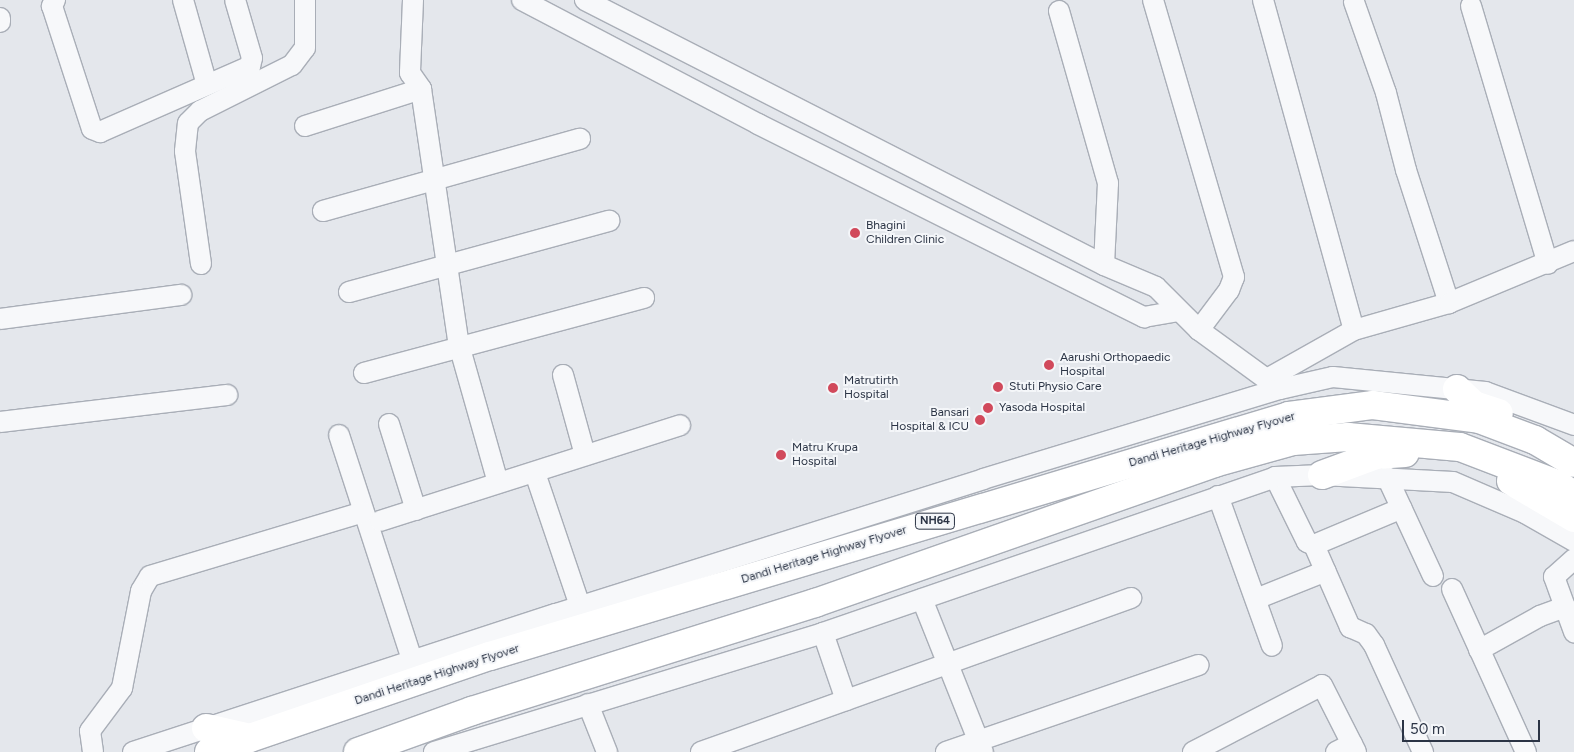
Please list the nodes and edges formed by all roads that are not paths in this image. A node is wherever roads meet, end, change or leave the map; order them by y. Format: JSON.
{"nodes":[{"id":1,"x":183,"y":0,"type":"edge"},
{"id":2,"x":234,"y":0,"type":"edge"},
{"id":3,"x":305,"y":0,"type":"edge"},
{"id":4,"x":413,"y":0,"type":"edge"},
{"id":5,"x":522,"y":0,"type":"edge"},
{"id":6,"x":585,"y":0,"type":"edge"},
{"id":7,"x":1153,"y":0,"type":"edge"},
{"id":8,"x":1263,"y":0,"type":"edge"},
{"id":9,"x":59,"y":2,"type":"edge"},
{"id":10,"x":1354,"y":2,"type":"dead end"},
{"id":11,"x":1471,"y":6,"type":"dead end"},
{"id":12,"x":1059,"y":11,"type":"dead end"},
{"id":13,"x":0,"y":15,"type":"edge"},
{"id":14,"x":0,"y":22,"type":"edge"},
{"id":15,"x":652,"y":33,"type":"junction"},
{"id":16,"x":640,"y":60,"type":"junction"},
{"id":17,"x":207,"y":86,"type":"junction"},
{"id":18,"x":422,"y":89,"type":"junction"},
{"id":19,"x":304,"y":126,"type":"dead end"},
{"id":20,"x":580,"y":139,"type":"dead end"},
{"id":21,"x":435,"y":178,"type":"junction"},
{"id":22,"x":324,"y":211,"type":"dead end"},
{"id":23,"x":609,"y":221,"type":"dead end"},
{"id":24,"x":1574,"y":252,"type":"edge"},
{"id":25,"x":202,"y":264,"type":"dead end"},
{"id":26,"x":1548,"y":264,"type":"junction"},
{"id":27,"x":446,"y":265,"type":"junction"},
{"id":28,"x":1104,"y":265,"type":"junction"},
{"id":29,"x":348,"y":292,"type":"dead end"},
{"id":30,"x":181,"y":294,"type":"dead end"},
{"id":31,"x":644,"y":298,"type":"dead end"},
{"id":32,"x":1449,"y":303,"type":"junction"},
{"id":33,"x":1177,"y":311,"type":"junction"},
{"id":34,"x":0,"y":319,"type":"edge"},
{"id":35,"x":1199,"y":330,"type":"junction"},
{"id":36,"x":1354,"y":330,"type":"junction"},
{"id":37,"x":459,"y":346,"type":"junction"},
{"id":38,"x":364,"y":373,"type":"dead end"},
{"id":39,"x":563,"y":375,"type":"dead end"},
{"id":40,"x":1273,"y":384,"type":"junction"},
{"id":41,"x":1457,"y":389,"type":"junction"},
{"id":42,"x":227,"y":395,"type":"dead end"},
{"id":43,"x":0,"y":422,"type":"edge"},
{"id":44,"x":389,"y":424,"type":"dead end"},
{"id":45,"x":680,"y":425,"type":"dead end"},
{"id":46,"x":1574,"y":425,"type":"edge"},
{"id":47,"x":339,"y":435,"type":"dead end"},
{"id":48,"x":1574,"y":444,"type":"edge"},
{"id":49,"x":586,"y":454,"type":"junction"},
{"id":50,"x":1574,"y":462,"type":"edge"},
{"id":51,"x":535,"y":473,"type":"junction"},
{"id":52,"x":1322,"y":475,"type":"junction"},
{"id":53,"x":1275,"y":477,"type":"junction"},
{"id":54,"x":1387,"y":477,"type":"junction"},
{"id":55,"x":498,"y":483,"type":"junction"},
{"id":56,"x":1574,"y":495,"type":"edge"},
{"id":57,"x":1218,"y":496,"type":"junction"},
{"id":58,"x":1402,"y":508,"type":"junction"},
{"id":59,"x":416,"y":510,"type":"junction"},
{"id":60,"x":372,"y":516,"type":"junction"},
{"id":61,"x":1574,"y":518,"type":"edge"},
{"id":62,"x":1574,"y":542,"type":"edge"},
{"id":63,"x":1314,"y":545,"type":"junction"},
{"id":64,"x":1574,"y":559,"type":"edge"},
{"id":65,"x":1326,"y":571,"type":"junction"},
{"id":66,"x":1433,"y":576,"type":"dead end"},
{"id":67,"x":1452,"y":588,"type":"dead end"},
{"id":68,"x":922,"y":598,"type":"junction"},
{"id":69,"x":1131,"y":598,"type":"dead end"},
{"id":70,"x":1256,"y":599,"type":"junction"},
{"id":71,"x":580,"y":606,"type":"junction"},
{"id":72,"x":1565,"y":607,"type":"junction"},
{"id":73,"x":1574,"y":632,"type":"edge"},
{"id":74,"x":823,"y":633,"type":"junction"},
{"id":75,"x":1272,"y":646,"type":"dead end"},
{"id":76,"x":1479,"y":650,"type":"junction"},
{"id":77,"x":413,"y":663,"type":"junction"},
{"id":78,"x":948,"y":665,"type":"junction"},
{"id":79,"x":1198,"y":665,"type":"dead end"},
{"id":80,"x":846,"y":700,"type":"junction"},
{"id":81,"x":588,"y":704,"type":"junction"},
{"id":82,"x":208,"y":740,"type":"edge"},
{"id":83,"x":981,"y":746,"type":"edge"},
{"id":84,"x":1348,"y":749,"type":"edge"},
{"id":85,"x":438,"y":751,"type":"edge"},
{"id":86,"x":93,"y":752,"type":"edge"},
{"id":87,"x":133,"y":752,"type":"edge"},
{"id":88,"x":358,"y":752,"type":"edge"},
{"id":89,"x":607,"y":752,"type":"edge"},
{"id":90,"x":701,"y":752,"type":"edge"},
{"id":91,"x":946,"y":752,"type":"edge"},
{"id":92,"x":1193,"y":752,"type":"edge"},
{"id":93,"x":1423,"y":752,"type":"edge"},
{"id":94,"x":1526,"y":752,"type":"edge"}],
"edges":[{"from":1,"to":17,"type":"street"},
{"from":2,"to":17,"type":"street"},
{"from":3,"to":25,"type":"street"},
{"from":4,"to":18,"type":"street"},
{"from":5,"to":16,"type":"street"},
{"from":6,"to":15,"type":"street"},
{"from":7,"to":35,"type":"street"},
{"from":8,"to":36,"type":"street"},
{"from":9,"to":17,"type":"street"},
{"from":10,"to":32,"type":"street"},
{"from":11,"to":26,"type":"street"},
{"from":12,"to":28,"type":"street"},
{"from":13,"to":14,"type":"street"},
{"from":15,"to":16,"type":"street"},
{"from":15,"to":28,"type":"street"},
{"from":16,"to":33,"type":"street"},
{"from":18,"to":19,"type":"street"},
{"from":18,"to":21,"type":"street"},
{"from":20,"to":21,"type":"street"},
{"from":21,"to":22,"type":"street"},
{"from":21,"to":27,"type":"street"},
{"from":23,"to":27,"type":"street"},
{"from":24,"to":26,"type":"street"},
{"from":26,"to":32,"type":"street"},
{"from":27,"to":29,"type":"street"},
{"from":27,"to":37,"type":"street"},
{"from":28,"to":33,"type":"street"},
{"from":30,"to":34,"type":"street"},
{"from":31,"to":37,"type":"street"},
{"from":32,"to":36,"type":"street"},
{"from":33,"to":35,"type":"street"},
{"from":35,"to":40,"type":"street"},
{"from":36,"to":40,"type":"street"},
{"from":37,"to":38,"type":"street"},
{"from":37,"to":55,"type":"street"},
{"from":39,"to":49,"type":"street"},
{"from":40,"to":41,"type":"street"},
{"from":40,"to":71,"type":"street"},
{"from":41,"to":46,"type":"street"},
{"from":41,"to":48,"type":"highway"},
{"from":42,"to":43,"type":"street"},
{"from":44,"to":59,"type":"street"},
{"from":45,"to":49,"type":"street"},
{"from":47,"to":60,"type":"street"},
{"from":49,"to":51,"type":"street"},
{"from":50,"to":82,"type":"highway","name":"Dandi Heritage Highway Flyover","number":"NH64"},
{"from":51,"to":55,"type":"street"},
{"from":51,"to":71,"type":"street"},
{"from":52,"to":53,"type":"street"},
{"from":52,"to":54,"type":"street"},
{"from":52,"to":61,"type":"highway"},
{"from":53,"to":57,"type":"street"},
{"from":53,"to":63,"type":"street"},
{"from":54,"to":58,"type":"street"},
{"from":54,"to":62,"type":"street"},
{"from":55,"to":59,"type":"street"},
{"from":56,"to":88,"type":"highway","name":"Dandi Heritage Highway Flyover"},
{"from":57,"to":68,"type":"street"},
{"from":57,"to":70,"type":"street"},
{"from":58,"to":63,"type":"street"},
{"from":58,"to":66,"type":"street"},
{"from":59,"to":60,"type":"street"},
{"from":60,"to":77,"type":"street"},
{"from":60,"to":86,"type":"street"},
{"from":63,"to":65,"type":"street"},
{"from":64,"to":72,"type":"street"},
{"from":65,"to":70,"type":"street"},
{"from":65,"to":93,"type":"street"},
{"from":67,"to":76,"type":"street"},
{"from":68,"to":74,"type":"street"},
{"from":68,"to":78,"type":"street"},
{"from":69,"to":78,"type":"street"},
{"from":70,"to":75,"type":"street"},
{"from":71,"to":77,"type":"street"},
{"from":72,"to":73,"type":"street"},
{"from":72,"to":76,"type":"street"},
{"from":74,"to":80,"type":"street"},
{"from":74,"to":81,"type":"street"},
{"from":76,"to":94,"type":"street"},
{"from":77,"to":82,"type":"street"},
{"from":78,"to":80,"type":"street"},
{"from":78,"to":83,"type":"street"},
{"from":79,"to":83,"type":"street"},
{"from":80,"to":90,"type":"street"},
{"from":81,"to":85,"type":"street"},
{"from":81,"to":89,"type":"street"},
{"from":82,"to":87,"type":"street"},
{"from":83,"to":91,"type":"street"},
{"from":84,"to":92,"type":"street"}]}
